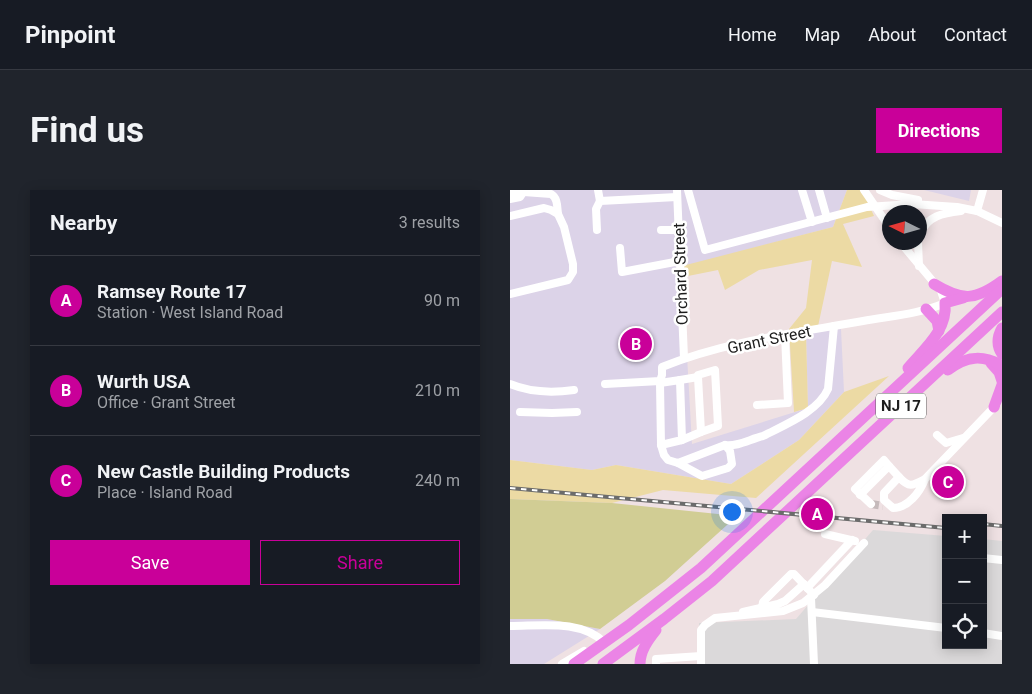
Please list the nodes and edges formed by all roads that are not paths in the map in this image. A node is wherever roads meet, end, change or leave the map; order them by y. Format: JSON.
{"nodes":[{"id":1,"x":598,"y":190,"type":"edge"},
{"id":2,"x":624,"y":190,"type":"edge"},
{"id":3,"x":688,"y":190,"type":"edge"},
{"id":4,"x":802,"y":190,"type":"edge"},
{"id":5,"x":819,"y":190,"type":"edge"},
{"id":6,"x":864,"y":190,"type":"edge"},
{"id":7,"x":880,"y":190,"type":"edge"},
{"id":8,"x":983,"y":190,"type":"edge"},
{"id":9,"x":510,"y":191,"type":"edge"},
{"id":10,"x":524,"y":191,"type":"junction"},
{"id":11,"x":677,"y":193,"type":"edge"},
{"id":12,"x":641,"y":194,"type":"edge"},
{"id":13,"x":510,"y":199,"type":"edge"},
{"id":14,"x":625,"y":199,"type":"junction"},
{"id":15,"x":600,"y":201,"type":"junction"},
{"id":16,"x":940,"y":205,"type":"junction"},
{"id":17,"x":875,"y":206,"type":"junction"},
{"id":18,"x":974,"y":210,"type":"junction"},
{"id":19,"x":558,"y":214,"type":"junction"},
{"id":20,"x":510,"y":216,"type":"edge"},
{"id":21,"x":882,"y":216,"type":"edge"},
{"id":22,"x":826,"y":218,"type":"junction"},
{"id":23,"x":812,"y":222,"type":"junction"},
{"id":24,"x":927,"y":223,"type":"edge"},
{"id":25,"x":1002,"y":223,"type":"edge"},
{"id":26,"x":597,"y":230,"type":"dead end"},
{"id":27,"x":661,"y":230,"type":"dead end"},
{"id":28,"x":678,"y":230,"type":"junction"},
{"id":29,"x":620,"y":248,"type":"dead end"},
{"id":30,"x":907,"y":250,"type":"edge"},
{"id":31,"x":919,"y":250,"type":"edge"},
{"id":32,"x":680,"y":261,"type":"junction"},
{"id":33,"x":920,"y":266,"type":"junction"},
{"id":34,"x":1002,"y":281,"type":"edge"},
{"id":35,"x":934,"y":284,"type":"junction"},
{"id":36,"x":1002,"y":289,"type":"edge"},
{"id":37,"x":510,"y":294,"type":"edge"},
{"id":38,"x":963,"y":298,"type":"junction"},
{"id":39,"x":945,"y":303,"type":"junction"},
{"id":40,"x":926,"y":309,"type":"junction"},
{"id":41,"x":1002,"y":312,"type":"edge"},
{"id":42,"x":834,"y":326,"type":"junction"},
{"id":43,"x":1002,"y":328,"type":"edge"},
{"id":44,"x":939,"y":330,"type":"junction"},
{"id":45,"x":785,"y":334,"type":"junction"},
{"id":46,"x":1002,"y":354,"type":"edge"},
{"id":47,"x":684,"y":358,"type":"junction"},
{"id":48,"x":985,"y":358,"type":"junction"},
{"id":49,"x":1002,"y":366,"type":"edge"},
{"id":50,"x":698,"y":376,"type":"junction"},
{"id":51,"x":680,"y":380,"type":"junction"},
{"id":52,"x":1002,"y":381,"type":"edge"},
{"id":53,"x":660,"y":382,"type":"junction"},
{"id":54,"x":510,"y":384,"type":"edge"},
{"id":55,"x":605,"y":384,"type":"dead end"},
{"id":56,"x":1002,"y":385,"type":"edge"},
{"id":57,"x":574,"y":390,"type":"dead end"},
{"id":58,"x":998,"y":403,"type":"edge"},
{"id":59,"x":757,"y":405,"type":"dead end"},
{"id":60,"x":899,"y":408,"type":"junction"},
{"id":61,"x":871,"y":411,"type":"junction"},
{"id":62,"x":520,"y":412,"type":"dead end"},
{"id":63,"x":577,"y":412,"type":"dead end"},
{"id":64,"x":701,"y":432,"type":"junction"},
{"id":65,"x":937,"y":435,"type":"dead end"},
{"id":66,"x":965,"y":438,"type":"junction"},
{"id":67,"x":682,"y":440,"type":"junction"},
{"id":68,"x":661,"y":445,"type":"junction"},
{"id":69,"x":725,"y":445,"type":"junction"},
{"id":70,"x":678,"y":463,"type":"junction"},
{"id":71,"x":899,"y":477,"type":"junction"},
{"id":72,"x":925,"y":479,"type":"junction"},
{"id":73,"x":871,"y":504,"type":"tunnel mouth"},
{"id":74,"x":884,"y":506,"type":"tunnel mouth"},
{"id":75,"x":894,"y":508,"type":"junction"},
{"id":76,"x":825,"y":534,"type":"dead end"},
{"id":77,"x":852,"y":540,"type":"junction"},
{"id":78,"x":987,"y":558,"type":"edge"},
{"id":79,"x":1002,"y":560,"type":"edge"},
{"id":80,"x":805,"y":586,"type":"junction"},
{"id":81,"x":812,"y":596,"type":"junction"},
{"id":82,"x":761,"y":612,"type":"junction"},
{"id":83,"x":812,"y":612,"type":"junction"},
{"id":84,"x":664,"y":619,"type":"junction"},
{"id":85,"x":510,"y":626,"type":"edge"},
{"id":86,"x":942,"y":628,"type":"edge"},
{"id":87,"x":987,"y":634,"type":"edge"},
{"id":88,"x":1002,"y":636,"type":"edge"},
{"id":89,"x":605,"y":643,"type":"junction"},
{"id":90,"x":701,"y":660,"type":"edge"},
{"id":91,"x":562,"y":664,"type":"edge"},
{"id":92,"x":574,"y":664,"type":"edge"},
{"id":93,"x":604,"y":664,"type":"edge"},
{"id":94,"x":640,"y":664,"type":"edge"},
{"id":95,"x":656,"y":664,"type":"edge"},
{"id":96,"x":814,"y":664,"type":"edge"}],
"edges":[{"from":1,"to":15,"type":"street"},
{"from":2,"to":14,"type":"street"},
{"from":3,"to":23,"type":"street"},
{"from":4,"to":23,"type":"street"},
{"from":5,"to":22,"type":"street"},
{"from":6,"to":17,"type":"street"},
{"from":7,"to":16,"type":"street"},
{"from":8,"to":18,"type":"street"},
{"from":9,"to":10,"type":"street"},
{"from":10,"to":13,"type":"street"},
{"from":10,"to":19,"type":"street"},
{"from":11,"to":12,"type":"street"},
{"from":11,"to":28,"type":"street","name":"Orchard Street"},
{"from":12,"to":14,"type":"street"},
{"from":14,"to":15,"type":"street"},
{"from":15,"to":26,"type":"street"},
{"from":16,"to":17,"type":"street"},
{"from":16,"to":18,"type":"street"},
{"from":17,"to":21,"type":"street"},
{"from":17,"to":22,"type":"street"},
{"from":18,"to":24,"type":"street"},
{"from":18,"to":25,"type":"street"},
{"from":19,"to":20,"type":"street"},
{"from":19,"to":37,"type":"street"},
{"from":22,"to":23,"type":"street"},
{"from":27,"to":28,"type":"street"},
{"from":28,"to":32,"type":"street","name":"Orchard Street"},
{"from":29,"to":32,"type":"street"},
{"from":30,"to":33,"type":"street"},
{"from":31,"to":33,"type":"street"},
{"from":32,"to":47,"type":"street","name":"Orchard Street"},
{"from":33,"to":35,"type":"street"},
{"from":34,"to":38,"type":"highway"},
{"from":35,"to":38,"type":"highway"},
{"from":35,"to":39,"type":"street"},
{"from":36,"to":61,"type":"highway","number":"NJ 17"},
{"from":38,"to":39,"type":"highway"},
{"from":39,"to":40,"type":"street","name":"Grant Street"},
{"from":39,"to":44,"type":"highway"},
{"from":40,"to":42,"type":"street","name":"Grant Street"},
{"from":40,"to":44,"type":"highway"},
{"from":41,"to":60,"type":"highway","number":"NJ 17"},
{"from":42,"to":45,"type":"street","name":"Grant Street"},
{"from":42,"to":69,"type":"street"},
{"from":43,"to":46,"type":"highway"},
{"from":44,"to":61,"type":"highway"},
{"from":45,"to":47,"type":"street","name":"Grant Street"},
{"from":45,"to":59,"type":"street"},
{"from":47,"to":53,"type":"street","name":"Grant Street"},
{"from":48,"to":49,"type":"highway"},
{"from":48,"to":52,"type":"highway"},
{"from":48,"to":60,"type":"highway"},
{"from":50,"to":51,"type":"street"},
{"from":50,"to":64,"type":"street"},
{"from":50,"to":64,"type":"street"},
{"from":51,"to":53,"type":"street"},
{"from":51,"to":67,"type":"street"},
{"from":53,"to":55,"type":"street"},
{"from":53,"to":68,"type":"street"},
{"from":54,"to":57,"type":"street"},
{"from":56,"to":58,"type":"highway"},
{"from":58,"to":66,"type":"street"},
{"from":60,"to":84,"type":"highway","number":"NJ 17"},
{"from":61,"to":89,"type":"highway","number":"NJ 17"},
{"from":62,"to":63,"type":"street"},
{"from":64,"to":67,"type":"street"},
{"from":65,"to":66,"type":"street"},
{"from":66,"to":72,"type":"street"},
{"from":67,"to":68,"type":"street"},
{"from":68,"to":70,"type":"street"},
{"from":69,"to":70,"type":"street"},
{"from":69,"to":70,"type":"street"},
{"from":71,"to":72,"type":"street"},
{"from":71,"to":73,"type":"street"},
{"from":71,"to":75,"type":"street"},
{"from":72,"to":75,"type":"street"},
{"from":74,"to":75,"type":"street"},
{"from":76,"to":77,"type":"street"},
{"from":77,"to":80,"type":"street"},
{"from":77,"to":81,"type":"street"},
{"from":78,"to":79,"type":"street"},
{"from":80,"to":81,"type":"street"},
{"from":80,"to":82,"type":"street"},
{"from":80,"to":82,"type":"street"},
{"from":81,"to":82,"type":"street"},
{"from":81,"to":83,"type":"street"},
{"from":82,"to":90,"type":"street"},
{"from":83,"to":86,"type":"street"},
{"from":83,"to":96,"type":"street"},
{"from":84,"to":93,"type":"highway","number":"NJ 17"},
{"from":84,"to":94,"type":"highway"},
{"from":85,"to":89,"type":"street"},
{"from":87,"to":88,"type":"street"},
{"from":89,"to":91,"type":"street"},
{"from":89,"to":92,"type":"highway","number":"NJ 17"},
{"from":90,"to":95,"type":"street"}]}
